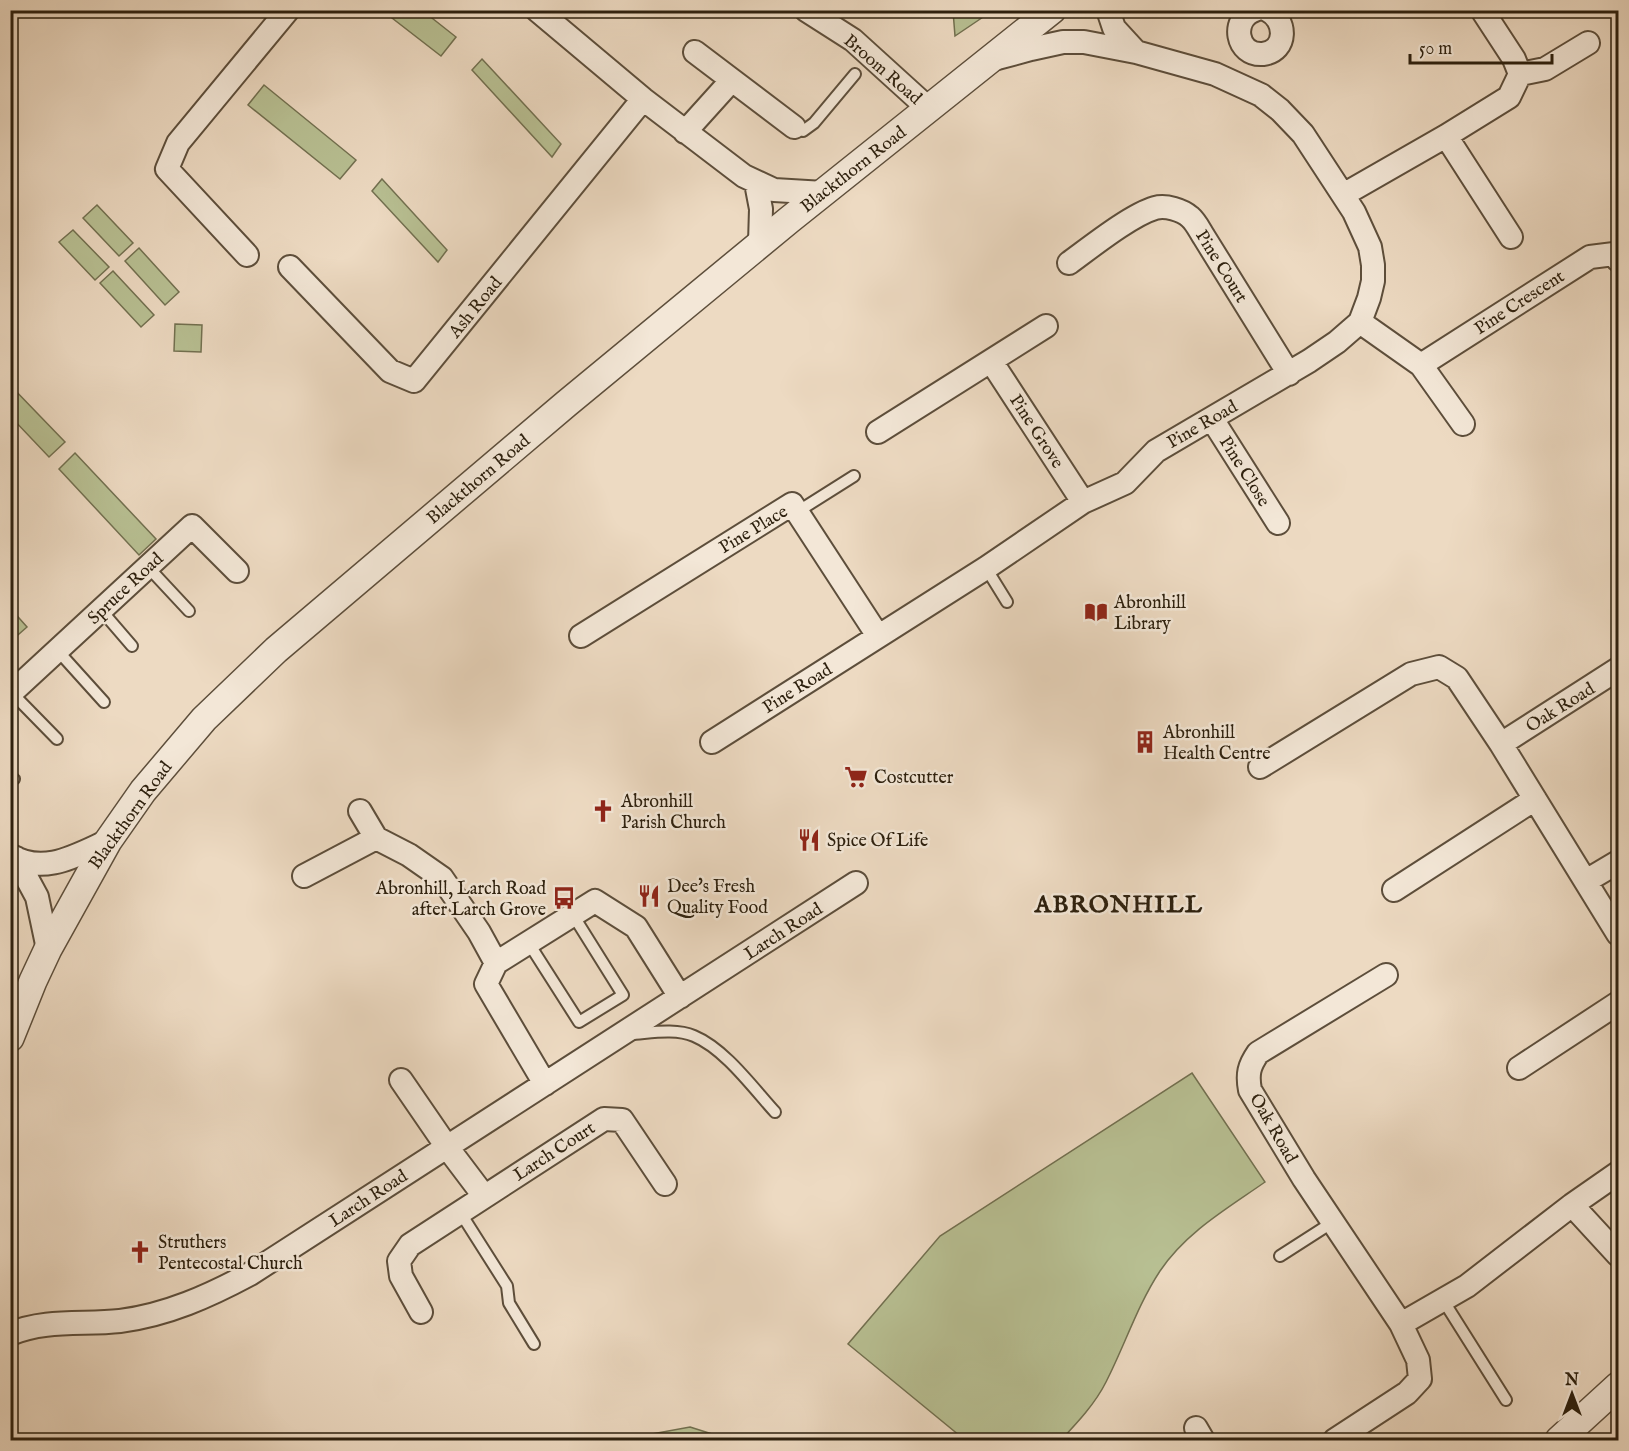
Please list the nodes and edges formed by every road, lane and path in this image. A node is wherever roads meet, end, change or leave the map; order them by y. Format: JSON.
{"nodes":[{"id":1,"x":288,"y":10,"type":"edge"},
{"id":2,"x":537,"y":10,"type":"edge"},
{"id":3,"x":806,"y":10,"type":"edge"},
{"id":4,"x":1052,"y":10,"type":"edge"},
{"id":5,"x":1108,"y":10,"type":"edge"},
{"id":6,"x":1482,"y":10,"type":"edge"},
{"id":7,"x":1588,"y":43,"type":"dead end"},
{"id":8,"x":695,"y":52,"type":"dead end"},
{"id":9,"x":1136,"y":52,"type":"junction"},
{"id":10,"x":987,"y":61,"type":"junction"},
{"id":11,"x":855,"y":74,"type":"dead end"},
{"id":12,"x":1520,"y":74,"type":"junction"},
{"id":13,"x":731,"y":81,"type":"junction"},
{"id":14,"x":643,"y":99,"type":"junction"},
{"id":15,"x":929,"y":109,"type":"junction"},
{"id":16,"x":794,"y":127,"type":"joint"},
{"id":17,"x":685,"y":132,"type":"junction"},
{"id":18,"x":1446,"y":136,"type":"junction"},
{"id":19,"x":756,"y":183,"type":"junction"},
{"id":20,"x":824,"y":193,"type":"junction"},
{"id":21,"x":1343,"y":195,"type":"junction"},
{"id":22,"x":1511,"y":237,"type":"dead end"},
{"id":23,"x":760,"y":243,"type":"junction"},
{"id":24,"x":247,"y":255,"type":"dead end"},
{"id":25,"x":1618,"y":260,"type":"edge"},
{"id":26,"x":1069,"y":263,"type":"dead end"},
{"id":27,"x":290,"y":267,"type":"dead end"},
{"id":28,"x":1360,"y":322,"type":"junction"},
{"id":29,"x":1046,"y":326,"type":"dead end"},
{"id":30,"x":991,"y":361,"type":"junction"},
{"id":31,"x":1421,"y":365,"type":"junction"},
{"id":32,"x":1289,"y":374,"type":"junction"},
{"id":33,"x":1212,"y":419,"type":"junction"},
{"id":34,"x":1463,"y":424,"type":"dead end"},
{"id":35,"x":878,"y":432,"type":"dead end"},
{"id":36,"x":854,"y":476,"type":"dead end"},
{"id":37,"x":1083,"y":502,"type":"junction"},
{"id":38,"x":798,"y":512,"type":"junction"},
{"id":39,"x":1278,"y":523,"type":"dead end"},
{"id":40,"x":148,"y":567,"type":"junction"},
{"id":41,"x":986,"y":568,"type":"junction"},
{"id":42,"x":237,"y":571,"type":"dead end"},
{"id":43,"x":1007,"y":602,"type":"dead end"},
{"id":44,"x":101,"y":610,"type":"junction"},
{"id":45,"x":189,"y":611,"type":"dead end"},
{"id":46,"x":581,"y":636,"type":"dead end"},
{"id":47,"x":878,"y":636,"type":"junction"},
{"id":48,"x":132,"y":646,"type":"dead end"},
{"id":49,"x":57,"y":651,"type":"junction"},
{"id":50,"x":1618,"y":669,"type":"edge"},
{"id":51,"x":11,"y":694,"type":"edge"},
{"id":52,"x":104,"y":702,"type":"dead end"},
{"id":53,"x":57,"y":739,"type":"dead end"},
{"id":54,"x":712,"y":742,"type":"dead end"},
{"id":55,"x":1501,"y":744,"type":"junction"},
{"id":56,"x":1260,"y":766,"type":"dead end"},
{"id":57,"x":1535,"y":799,"type":"junction"},
{"id":58,"x":360,"y":811,"type":"dead end"},
{"id":59,"x":376,"y":838,"type":"junction"},
{"id":60,"x":108,"y":841,"type":"junction"},
{"id":61,"x":13,"y":857,"type":"edge"},
{"id":62,"x":1618,"y":862,"type":"edge"},
{"id":63,"x":304,"y":876,"type":"dead end"},
{"id":64,"x":1586,"y":881,"type":"junction"},
{"id":65,"x":856,"y":883,"type":"dead end"},
{"id":66,"x":1394,"y":890,"type":"dead end"},
{"id":67,"x":573,"y":915,"type":"junction"},
{"id":68,"x":1618,"y":934,"type":"edge"},
{"id":69,"x":528,"y":942,"type":"junction"},
{"id":70,"x":48,"y":949,"type":"junction"},
{"id":71,"x":496,"y":963,"type":"junction"},
{"id":72,"x":1386,"y":975,"type":"dead end"},
{"id":73,"x":680,"y":997,"type":"junction"},
{"id":74,"x":1618,"y":1003,"type":"edge"},
{"id":75,"x":622,"y":1035,"type":"junction"},
{"id":76,"x":10,"y":1038,"type":"edge"},
{"id":77,"x":1519,"y":1068,"type":"dead end"},
{"id":78,"x":401,"y":1080,"type":"dead end"},
{"id":79,"x":545,"y":1084,"type":"junction"},
{"id":80,"x":775,"y":1112,"type":"dead end"},
{"id":81,"x":447,"y":1147,"type":"junction"},
{"id":82,"x":1618,"y":1173,"type":"edge"},
{"id":83,"x":665,"y":1184,"type":"dead end"},
{"id":84,"x":484,"y":1196,"type":"junction"},
{"id":85,"x":1572,"y":1205,"type":"junction"},
{"id":86,"x":460,"y":1212,"type":"junction"},
{"id":87,"x":1333,"y":1222,"type":"junction"},
{"id":88,"x":1618,"y":1255,"type":"edge"},
{"id":89,"x":1280,"y":1256,"type":"dead end"},
{"id":90,"x":1443,"y":1300,"type":"junction"},
{"id":91,"x":421,"y":1312,"type":"dead end"},
{"id":92,"x":10,"y":1316,"type":"edge"},
{"id":93,"x":43,"y":1324,"type":"junction"},
{"id":94,"x":1401,"y":1324,"type":"junction"},
{"id":95,"x":10,"y":1334,"type":"edge"},
{"id":96,"x":534,"y":1344,"type":"dead end"},
{"id":97,"x":1618,"y":1386,"type":"edge"},
{"id":98,"x":1506,"y":1400,"type":"dead end"},
{"id":99,"x":1335,"y":1440,"type":"edge"},
{"id":100,"x":1559,"y":1440,"type":"edge"}],
"edges":[{"from":1,"to":24,"type":"street"},
{"from":2,"to":14,"type":"street"},
{"from":3,"to":15,"type":"street","name":"Broom Road"},
{"from":4,"to":10,"type":"street","name":"Blackthorn Road"},
{"from":5,"to":9,"type":"street"},
{"from":6,"to":12,"type":"street"},
{"from":7,"to":12,"type":"street"},
{"from":8,"to":13,"type":"street"},
{"from":9,"to":10,"type":"street"},
{"from":9,"to":21,"type":"street"},
{"from":10,"to":15,"type":"street","name":"Blackthorn Road"},
{"from":11,"to":16,"type":"lane"},
{"from":12,"to":18,"type":"street"},
{"from":13,"to":16,"type":"street"},
{"from":13,"to":17,"type":"street"},
{"from":14,"to":17,"type":"street"},
{"from":14,"to":27,"type":"street","name":"Ash Road"},
{"from":15,"to":20,"type":"street","name":"Blackthorn Road"},
{"from":17,"to":19,"type":"street"},
{"from":18,"to":21,"type":"street"},
{"from":18,"to":22,"type":"street"},
{"from":19,"to":20,"type":"street"},
{"from":19,"to":23,"type":"street"},
{"from":20,"to":23,"type":"street","name":"Blackthorn Road"},
{"from":21,"to":28,"type":"street"},
{"from":23,"to":60,"type":"street","name":"Blackthorn Road"},
{"from":25,"to":31,"type":"street","name":"Pine Crescent"},
{"from":26,"to":32,"type":"street","name":"Pine Court"},
{"from":28,"to":31,"type":"street"},
{"from":28,"to":32,"type":"street","name":"Pine Road"},
{"from":29,"to":30,"type":"street"},
{"from":30,"to":35,"type":"street"},
{"from":30,"to":37,"type":"street","name":"Pine Grove"},
{"from":31,"to":34,"type":"street"},
{"from":32,"to":33,"type":"street","name":"Pine Road"},
{"from":33,"to":37,"type":"street","name":"Pine Road"},
{"from":33,"to":39,"type":"street","name":"Pine Close"},
{"from":36,"to":38,"type":"lane"},
{"from":37,"to":41,"type":"street","name":"Pine Road"},
{"from":38,"to":46,"type":"street","name":"Pine Place"},
{"from":38,"to":47,"type":"street","name":"Pine Place"},
{"from":40,"to":42,"type":"street","name":"Spruce Road"},
{"from":40,"to":44,"type":"street","name":"Spruce Road"},
{"from":40,"to":45,"type":"lane"},
{"from":41,"to":43,"type":"lane"},
{"from":41,"to":47,"type":"street","name":"Pine Road"},
{"from":44,"to":48,"type":"lane"},
{"from":44,"to":49,"type":"street","name":"Spruce Road"},
{"from":47,"to":54,"type":"street","name":"Pine Road"},
{"from":49,"to":51,"type":"street","name":"Spruce Road"},
{"from":49,"to":52,"type":"lane"},
{"from":50,"to":55,"type":"street","name":"Oak Road"},
{"from":51,"to":53,"type":"lane"},
{"from":55,"to":56,"type":"street"},
{"from":55,"to":57,"type":"street"},
{"from":57,"to":64,"type":"street"},
{"from":57,"to":66,"type":"street"},
{"from":58,"to":59,"type":"street"},
{"from":59,"to":63,"type":"street"},
{"from":59,"to":71,"type":"street"},
{"from":60,"to":61,"type":"street"},
{"from":60,"to":70,"type":"street","name":"Blackthorn Road"},
{"from":61,"to":70,"type":"street"},
{"from":62,"to":64,"type":"street"},
{"from":64,"to":68,"type":"street"},
{"from":65,"to":73,"type":"street","name":"Larch Road"},
{"from":67,"to":69,"type":"street"},
{"from":67,"to":69,"type":"lane"},
{"from":67,"to":73,"type":"street"},
{"from":69,"to":71,"type":"street"},
{"from":70,"to":76,"type":"street","name":"Blackthorn Road"},
{"from":71,"to":79,"type":"street"},
{"from":72,"to":87,"type":"street","name":"Oak Road"},
{"from":73,"to":75,"type":"street","name":"Larch Road"},
{"from":74,"to":77,"type":"street"},
{"from":75,"to":79,"type":"street","name":"Larch Road"},
{"from":75,"to":80,"type":"lane"},
{"from":78,"to":81,"type":"street"},
{"from":79,"to":81,"type":"street","name":"Larch Road"},
{"from":81,"to":84,"type":"street"},
{"from":81,"to":93,"type":"street","name":"Larch Road"},
{"from":82,"to":85,"type":"street"},
{"from":83,"to":84,"type":"street","name":"Larch Court"},
{"from":84,"to":86,"type":"street","name":"Larch Court"},
{"from":85,"to":88,"type":"street"},
{"from":85,"to":90,"type":"street"},
{"from":86,"to":91,"type":"street","name":"Larch Court"},
{"from":86,"to":96,"type":"lane"},
{"from":87,"to":89,"type":"lane"},
{"from":87,"to":94,"type":"street","name":"Oak Road"},
{"from":90,"to":94,"type":"street"},
{"from":90,"to":98,"type":"lane"},
{"from":92,"to":93,"type":"street","name":"Larch Road"},
{"from":93,"to":95,"type":"street","name":"Larch Road"},
{"from":94,"to":99,"type":"street","name":"Oak Road"},
{"from":97,"to":100,"type":"street"}]}
